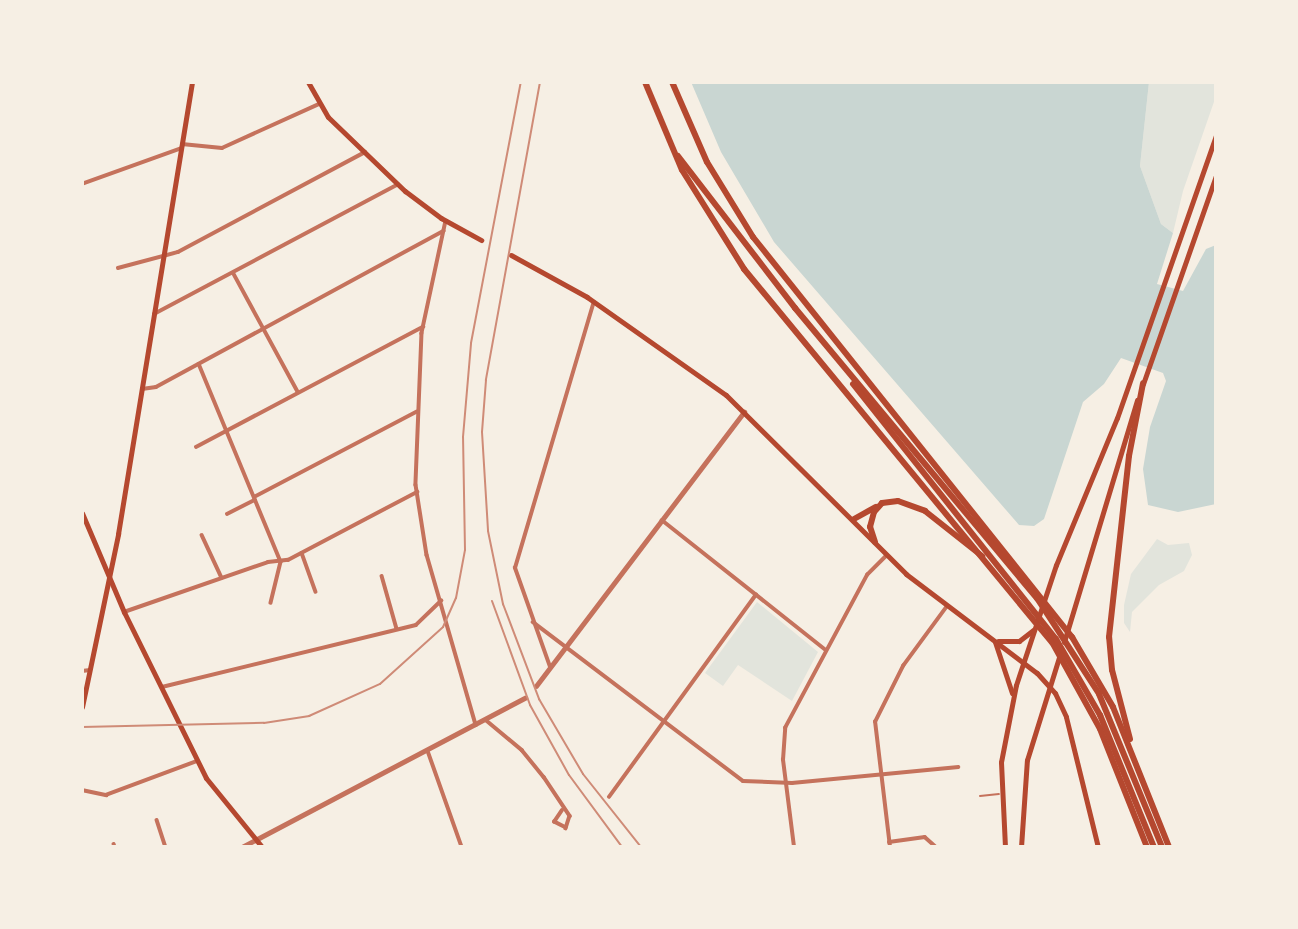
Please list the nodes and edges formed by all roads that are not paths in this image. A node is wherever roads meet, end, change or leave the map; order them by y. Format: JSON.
{"nodes":[{"id":1,"x":192,"y":82,"type":"edge"},
{"id":2,"x":308,"y":82,"type":"edge"},
{"id":3,"x":645,"y":82,"type":"edge"},
{"id":4,"x":672,"y":82,"type":"edge"},
{"id":5,"x":319,"y":104,"type":"junction"},
{"id":6,"x":1216,"y":136,"type":"edge"},
{"id":7,"x":182,"y":146,"type":"junction"},
{"id":8,"x":670,"y":147,"type":"junction"},
{"id":9,"x":365,"y":152,"type":"junction"},
{"id":10,"x":713,"y":174,"type":"junction"},
{"id":11,"x":1216,"y":176,"type":"edge"},
{"id":12,"x":82,"y":184,"type":"edge"},
{"id":13,"x":398,"y":184,"type":"junction"},
{"id":14,"x":446,"y":221,"type":"junction"},
{"id":15,"x":443,"y":231,"type":"junction"},
{"id":16,"x":481,"y":240,"type":"dead end"},
{"id":17,"x":749,"y":244,"type":"junction"},
{"id":18,"x":511,"y":255,"type":"dead end"},
{"id":19,"x":164,"y":256,"type":"junction"},
{"id":20,"x":118,"y":268,"type":"dead end"},
{"id":21,"x":234,"y":274,"type":"junction"},
{"id":22,"x":594,"y":302,"type":"junction"},
{"id":23,"x":154,"y":314,"type":"junction"},
{"id":24,"x":423,"y":327,"type":"junction"},
{"id":25,"x":263,"y":329,"type":"junction"},
{"id":26,"x":199,"y":364,"type":"junction"},
{"id":27,"x":1143,"y":383,"type":"junction"},
{"id":28,"x":142,"y":389,"type":"junction"},
{"id":29,"x":298,"y":392,"type":"junction"},
{"id":30,"x":745,"y":411,"type":"junction"},
{"id":31,"x":415,"y":412,"type":"junction"},
{"id":32,"x":227,"y":430,"type":"junction"},
{"id":33,"x":196,"y":446,"type":"dead end"},
{"id":34,"x":417,"y":492,"type":"junction"},
{"id":35,"x":255,"y":498,"type":"junction"},
{"id":36,"x":880,"y":504,"type":"junction"},
{"id":37,"x":82,"y":513,"type":"edge"},
{"id":38,"x":227,"y":513,"type":"dead end"},
{"id":39,"x":854,"y":519,"type":"junction"},
{"id":40,"x":662,"y":520,"type":"junction"},
{"id":41,"x":202,"y":535,"type":"dead end"},
{"id":42,"x":875,"y":542,"type":"junction"},
{"id":43,"x":302,"y":553,"type":"junction"},
{"id":44,"x":887,"y":555,"type":"junction"},
{"id":45,"x":988,"y":560,"type":"junction"},
{"id":46,"x":281,"y":562,"type":"junction"},
{"id":47,"x":382,"y":576,"type":"dead end"},
{"id":48,"x":222,"y":578,"type":"junction"},
{"id":49,"x":110,"y":580,"type":"junction"},
{"id":50,"x":1032,"y":587,"type":"junction"},
{"id":51,"x":316,"y":592,"type":"dead end"},
{"id":52,"x":756,"y":595,"type":"junction"},
{"id":53,"x":440,"y":601,"type":"junction"},
{"id":54,"x":271,"y":603,"type":"dead end"},
{"id":55,"x":947,"y":606,"type":"junction"},
{"id":56,"x":124,"y":612,"type":"junction"},
{"id":57,"x":533,"y":622,"type":"junction"},
{"id":58,"x":1036,"y":624,"type":"junction"},
{"id":59,"x":397,"y":629,"type":"junction"},
{"id":60,"x":994,"y":640,"type":"junction"},
{"id":61,"x":565,"y":646,"type":"junction"},
{"id":62,"x":826,"y":650,"type":"junction"},
{"id":63,"x":1077,"y":651,"type":"junction"},
{"id":64,"x":1023,"y":663,"type":"junction"},
{"id":65,"x":550,"y":667,"type":"junction"},
{"id":66,"x":82,"y":670,"type":"edge"},
{"id":67,"x":90,"y":670,"type":"junction"},
{"id":68,"x":1049,"y":685,"type":"junction"},
{"id":69,"x":536,"y":686,"type":"dead end"},
{"id":70,"x":160,"y":687,"type":"junction"},
{"id":71,"x":1013,"y":695,"type":"junction"},
{"id":72,"x":525,"y":698,"type":"dead end"},
{"id":73,"x":82,"y":707,"type":"edge"},
{"id":74,"x":486,"y":720,"type":"junction"},
{"id":75,"x":664,"y":722,"type":"junction"},
{"id":76,"x":476,"y":725,"type":"junction"},
{"id":77,"x":428,"y":751,"type":"junction"},
{"id":78,"x":1133,"y":752,"type":"junction"},
{"id":79,"x":197,"y":761,"type":"junction"},
{"id":80,"x":958,"y":766,"type":"dead end"},
{"id":81,"x":878,"y":774,"type":"junction"},
{"id":82,"x":785,"y":783,"type":"junction"},
{"id":83,"x":82,"y":790,"type":"edge"},
{"id":84,"x":1000,"y":793,"type":"junction"},
{"id":85,"x":980,"y":796,"type":"dead end"},
{"id":86,"x":609,"y":797,"type":"dead end"},
{"id":87,"x":562,"y":810,"type":"junction"},
{"id":88,"x":158,"y":820,"type":"dead end"},
{"id":89,"x":257,"y":841,"type":"junction"},
{"id":90,"x":889,"y":845,"type":"edge"},
{"id":91,"x":460,"y":846,"type":"edge"},
{"id":92,"x":166,"y":847,"type":"edge"},
{"id":93,"x":242,"y":847,"type":"edge"},
{"id":94,"x":262,"y":847,"type":"edge"},
{"id":95,"x":794,"y":847,"type":"edge"},
{"id":96,"x":936,"y":847,"type":"edge"},
{"id":97,"x":1005,"y":847,"type":"edge"},
{"id":98,"x":1021,"y":847,"type":"edge"},
{"id":99,"x":1098,"y":847,"type":"edge"},
{"id":100,"x":1147,"y":847,"type":"edge"},
{"id":101,"x":1154,"y":847,"type":"edge"},
{"id":102,"x":1162,"y":847,"type":"edge"},
{"id":103,"x":1169,"y":847,"type":"edge"}],
"edges":[{"from":1,"to":7,"type":"main road"},
{"from":2,"to":5,"type":"main road"},
{"from":3,"to":8,"type":"highway"},
{"from":4,"to":10,"type":"highway"},
{"from":5,"to":7,"type":"street"},
{"from":5,"to":9,"type":"main road"},
{"from":6,"to":58,"type":"main road"},
{"from":7,"to":12,"type":"street"},
{"from":7,"to":19,"type":"main road"},
{"from":8,"to":17,"type":"highway"},
{"from":8,"to":45,"type":"highway"},
{"from":9,"to":13,"type":"main road"},
{"from":9,"to":19,"type":"street"},
{"from":10,"to":17,"type":"highway"},
{"from":10,"to":50,"type":"highway"},
{"from":11,"to":27,"type":"main road"},
{"from":13,"to":14,"type":"main road"},
{"from":13,"to":21,"type":"street"},
{"from":14,"to":15,"type":"street"},
{"from":14,"to":16,"type":"main road"},
{"from":15,"to":24,"type":"street"},
{"from":15,"to":25,"type":"street"},
{"from":17,"to":50,"type":"highway"},
{"from":17,"to":101,"type":"highway"},
{"from":18,"to":22,"type":"main road"},
{"from":19,"to":20,"type":"street"},
{"from":19,"to":23,"type":"main road"},
{"from":21,"to":23,"type":"street"},
{"from":21,"to":25,"type":"street"},
{"from":22,"to":30,"type":"main road"},
{"from":22,"to":57,"type":"street"},
{"from":23,"to":28,"type":"main road"},
{"from":24,"to":29,"type":"street"},
{"from":24,"to":31,"type":"street"},
{"from":25,"to":26,"type":"street"},
{"from":25,"to":29,"type":"street"},
{"from":26,"to":28,"type":"street"},
{"from":26,"to":32,"type":"street"},
{"from":27,"to":68,"type":"main road"},
{"from":27,"to":78,"type":"highway"},
{"from":28,"to":49,"type":"main road"},
{"from":29,"to":32,"type":"street"},
{"from":30,"to":39,"type":"main road"},
{"from":30,"to":40,"type":"street"},
{"from":31,"to":34,"type":"street"},
{"from":31,"to":35,"type":"street"},
{"from":32,"to":33,"type":"street"},
{"from":32,"to":35,"type":"street"},
{"from":34,"to":43,"type":"street"},
{"from":34,"to":53,"type":"street"},
{"from":35,"to":38,"type":"street"},
{"from":35,"to":46,"type":"street"},
{"from":36,"to":39,"type":"highway"},
{"from":36,"to":42,"type":"highway"},
{"from":36,"to":45,"type":"highway"},
{"from":37,"to":49,"type":"main road"},
{"from":39,"to":42,"type":"main road"},
{"from":40,"to":52,"type":"street"},
{"from":40,"to":61,"type":"street"},
{"from":41,"to":48,"type":"street"},
{"from":42,"to":44,"type":"main road"},
{"from":43,"to":46,"type":"street"},
{"from":43,"to":51,"type":"street"},
{"from":44,"to":55,"type":"main road"},
{"from":44,"to":62,"type":"street"},
{"from":45,"to":100,"type":"highway"},
{"from":46,"to":48,"type":"street"},
{"from":46,"to":54,"type":"street"},
{"from":47,"to":59,"type":"street"},
{"from":48,"to":56,"type":"street"},
{"from":49,"to":56,"type":"main road"},
{"from":49,"to":67,"type":"main road"},
{"from":50,"to":63,"type":"highway"},
{"from":52,"to":62,"type":"street"},
{"from":52,"to":75,"type":"street"},
{"from":53,"to":59,"type":"street"},
{"from":53,"to":76,"type":"street"},
{"from":55,"to":60,"type":"main road"},
{"from":55,"to":81,"type":"street"},
{"from":56,"to":70,"type":"main road"},
{"from":57,"to":61,"type":"street"},
{"from":57,"to":65,"type":"street"},
{"from":58,"to":60,"type":"main road"},
{"from":58,"to":64,"type":"main road"},
{"from":59,"to":70,"type":"street"},
{"from":60,"to":64,"type":"main road"},
{"from":60,"to":71,"type":"main road"},
{"from":61,"to":65,"type":"street"},
{"from":61,"to":75,"type":"street"},
{"from":62,"to":82,"type":"street"},
{"from":63,"to":78,"type":"highway"},
{"from":63,"to":102,"type":"highway"},
{"from":64,"to":68,"type":"main road"},
{"from":64,"to":71,"type":"main road"},
{"from":65,"to":69,"type":"street"},
{"from":66,"to":67,"type":"street"},
{"from":67,"to":73,"type":"main road"},
{"from":68,"to":98,"type":"main road"},
{"from":68,"to":99,"type":"main road"},
{"from":70,"to":79,"type":"main road"},
{"from":71,"to":84,"type":"main road"},
{"from":72,"to":74,"type":"street"},
{"from":74,"to":76,"type":"street"},
{"from":74,"to":87,"type":"street"},
{"from":75,"to":82,"type":"street"},
{"from":75,"to":86,"type":"street"},
{"from":76,"to":77,"type":"street"},
{"from":77,"to":89,"type":"street"},
{"from":77,"to":91,"type":"street"},
{"from":78,"to":103,"type":"highway"},
{"from":79,"to":83,"type":"street"},
{"from":79,"to":89,"type":"main road"},
{"from":80,"to":81,"type":"street"},
{"from":81,"to":82,"type":"street"},
{"from":81,"to":90,"type":"street"},
{"from":82,"to":95,"type":"street"},
{"from":84,"to":85,"type":"lane"},
{"from":84,"to":97,"type":"main road"},
{"from":87,"to":87,"type":"street"},
{"from":88,"to":92,"type":"street"},
{"from":89,"to":93,"type":"street"},
{"from":89,"to":94,"type":"main road"},
{"from":90,"to":96,"type":"street"}]}
